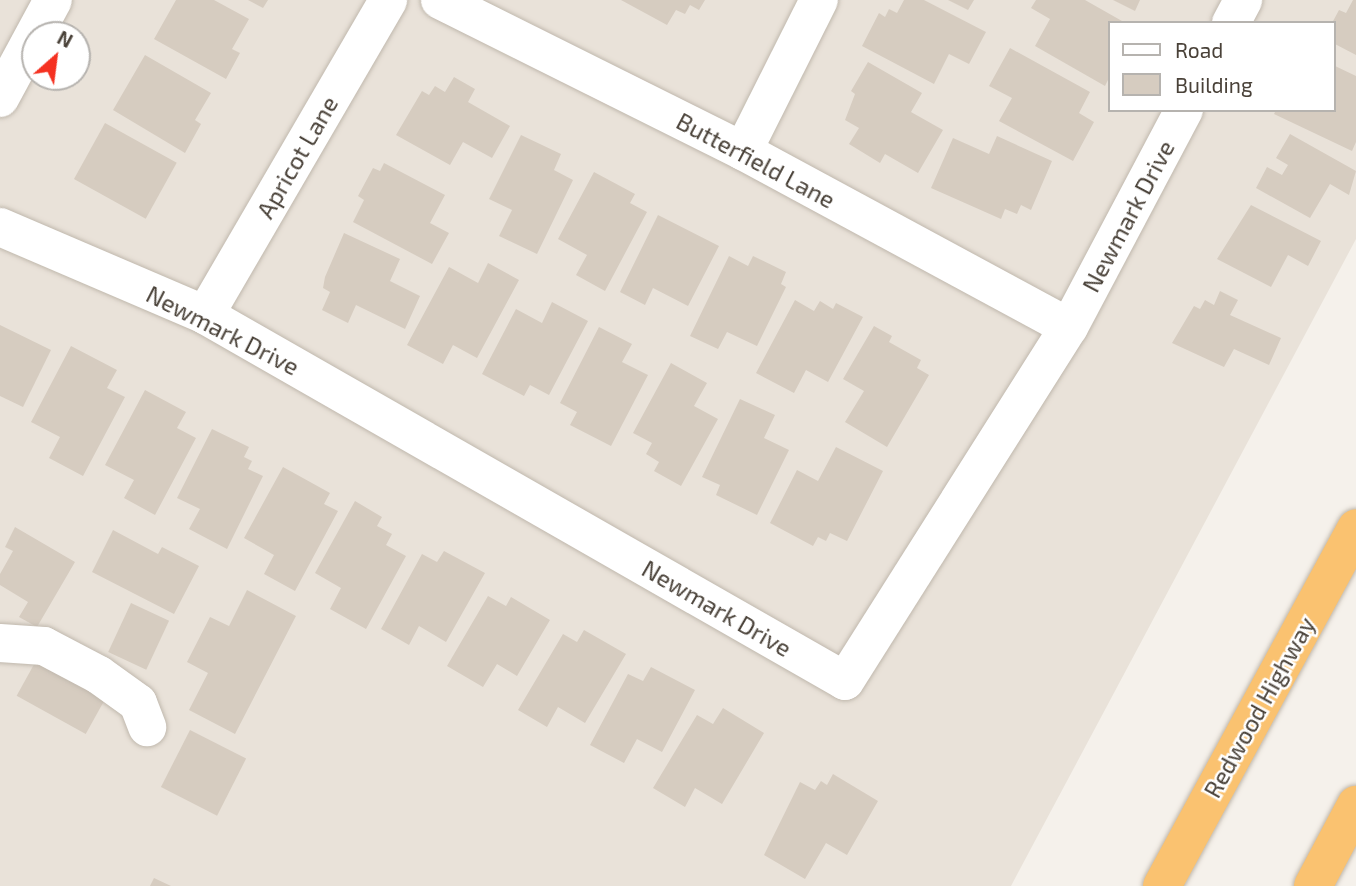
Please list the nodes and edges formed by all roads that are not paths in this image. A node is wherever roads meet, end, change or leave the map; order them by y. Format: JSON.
{"nodes":[{"id":1,"x":53,"y":0,"type":"edge"},
{"id":2,"x":388,"y":0,"type":"edge"},
{"id":3,"x":440,"y":0,"type":"edge"},
{"id":4,"x":819,"y":0,"type":"edge"},
{"id":5,"x":1243,"y":0,"type":"edge"},
{"id":6,"x":1232,"y":21,"type":"edge"},
{"id":7,"x":0,"y":98,"type":"edge"},
{"id":8,"x":1183,"y":112,"type":"edge"},
{"id":9,"x":743,"y":151,"type":"junction"},
{"id":10,"x":0,"y":227,"type":"edge"},
{"id":11,"x":205,"y":315,"type":"junction"},
{"id":12,"x":1069,"y":327,"type":"junction"},
{"id":13,"x":1356,"y":528,"type":"edge"},
{"id":14,"x":0,"y":643,"type":"edge"},
{"id":15,"x":147,"y":727,"type":"dead end"},
{"id":16,"x":1356,"y":805,"type":"edge"},
{"id":17,"x":1162,"y":886,"type":"edge"},
{"id":18,"x":1312,"y":886,"type":"edge"}],
"edges":[{"from":1,"to":7,"type":"street"},
{"from":2,"to":11,"type":"street","name":"Apricot Lane"},
{"from":3,"to":9,"type":"street","name":"Butterfield Lane"},
{"from":4,"to":9,"type":"street"},
{"from":5,"to":6,"type":"street"},
{"from":8,"to":12,"type":"street","name":"Newmark Drive"},
{"from":9,"to":12,"type":"street","name":"Butterfield Lane"},
{"from":10,"to":11,"type":"street","name":"Newmark Drive"},
{"from":11,"to":12,"type":"street","name":"Newmark Drive"},
{"from":13,"to":17,"type":"highway","name":"Redwood Highway"},
{"from":14,"to":15,"type":"street"},
{"from":16,"to":18,"type":"highway"}]}
